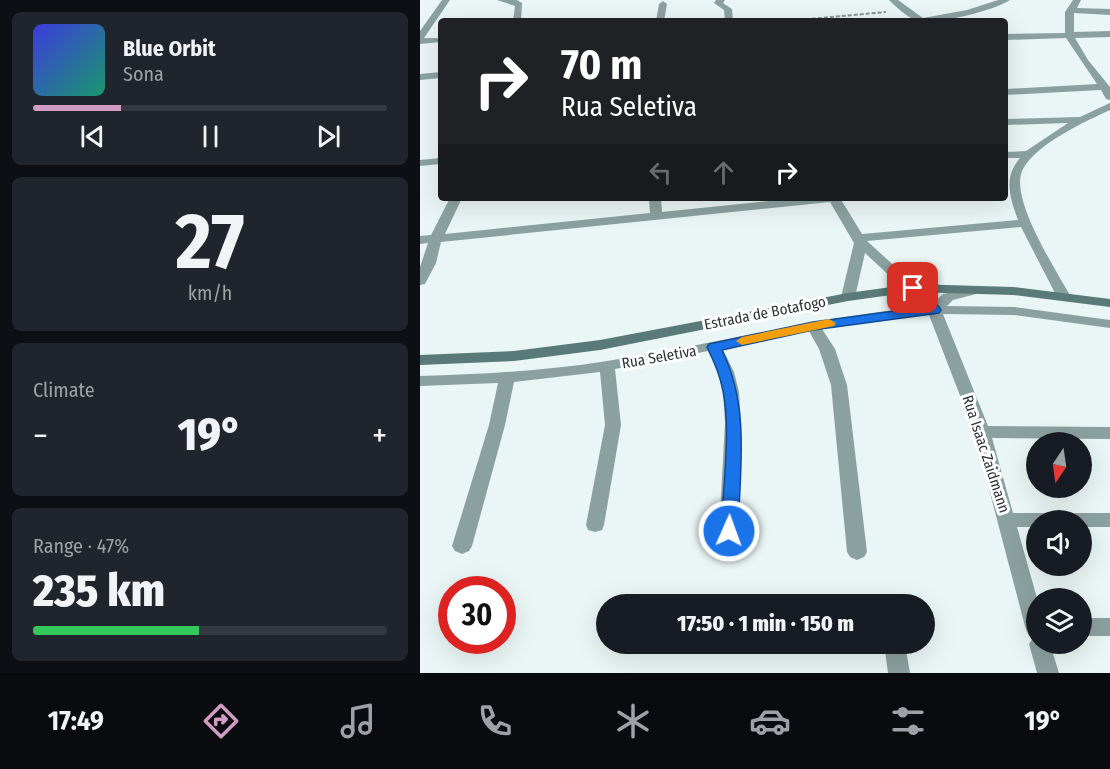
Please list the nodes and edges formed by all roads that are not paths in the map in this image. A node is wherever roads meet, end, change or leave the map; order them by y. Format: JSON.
{"nodes":[{"id":1,"x":446,"y":0,"type":"edge"},
{"id":2,"x":501,"y":0,"type":"edge"},
{"id":3,"x":893,"y":0,"type":"edge"},
{"id":4,"x":1006,"y":0,"type":"edge"},
{"id":5,"x":1077,"y":0,"type":"edge"},
{"id":6,"x":720,"y":1,"type":"edge"},
{"id":7,"x":663,"y":4,"type":"dead end"},
{"id":8,"x":1071,"y":10,"type":"junction"},
{"id":9,"x":1110,"y":12,"type":"edge"},
{"id":10,"x":517,"y":18,"type":"edge"},
{"id":11,"x":661,"y":18,"type":"edge"},
{"id":12,"x":729,"y":18,"type":"edge"},
{"id":13,"x":918,"y":18,"type":"edge"},
{"id":14,"x":938,"y":18,"type":"edge"},
{"id":15,"x":1110,"y":34,"type":"edge"},
{"id":16,"x":1068,"y":35,"type":"junction"},
{"id":17,"x":1008,"y":37,"type":"edge"},
{"id":18,"x":420,"y":39,"type":"edge"},
{"id":19,"x":437,"y":41,"type":"dead end"},
{"id":20,"x":438,"y":75,"type":"edge"},
{"id":21,"x":420,"y":76,"type":"edge"},
{"id":22,"x":1008,"y":92,"type":"edge"},
{"id":23,"x":1107,"y":92,"type":"edge"},
{"id":24,"x":1110,"y":106,"type":"edge"},
{"id":25,"x":1081,"y":119,"type":"junction"},
{"id":26,"x":1008,"y":122,"type":"edge"},
{"id":27,"x":1030,"y":154,"type":"junction"},
{"id":28,"x":1008,"y":155,"type":"edge"},
{"id":29,"x":438,"y":161,"type":"edge"},
{"id":30,"x":420,"y":163,"type":"edge"},
{"id":31,"x":1009,"y":188,"type":"edge"},
{"id":32,"x":454,"y":201,"type":"edge"},
{"id":33,"x":655,"y":201,"type":"edge"},
{"id":34,"x":789,"y":201,"type":"edge"},
{"id":35,"x":835,"y":201,"type":"edge"},
{"id":36,"x":656,"y":215,"type":"junction"},
{"id":37,"x":1026,"y":223,"type":"junction"},
{"id":38,"x":420,"y":240,"type":"edge"},
{"id":39,"x":435,"y":240,"type":"junction"},
{"id":40,"x":860,"y":240,"type":"junction"},
{"id":41,"x":420,"y":281,"type":"edge"},
{"id":42,"x":913,"y":288,"type":"junction"},
{"id":43,"x":975,"y":290,"type":"junction"},
{"id":44,"x":848,"y":297,"type":"junction"},
{"id":45,"x":1064,"y":297,"type":"junction"},
{"id":46,"x":1110,"y":303,"type":"edge"},
{"id":47,"x":934,"y":310,"type":"junction"},
{"id":48,"x":1110,"y":324,"type":"edge"},
{"id":49,"x":813,"y":326,"type":"junction"},
{"id":50,"x":714,"y":347,"type":"junction"},
{"id":51,"x":420,"y":360,"type":"edge"},
{"id":52,"x":607,"y":366,"type":"junction"},
{"id":53,"x":507,"y":378,"type":"junction"},
{"id":54,"x":420,"y":381,"type":"edge"},
{"id":55,"x":982,"y":432,"type":"junction"},
{"id":56,"x":1110,"y":433,"type":"edge"},
{"id":57,"x":1007,"y":520,"type":"junction"},
{"id":58,"x":1110,"y":520,"type":"edge"},
{"id":59,"x":596,"y":525,"type":"dead end"},
{"id":60,"x":462,"y":546,"type":"dead end"},
{"id":61,"x":728,"y":552,"type":"dead end"},
{"id":62,"x":857,"y":552,"type":"dead end"},
{"id":63,"x":1026,"y":591,"type":"edge"},
{"id":64,"x":1092,"y":627,"type":"edge"},
{"id":65,"x":1110,"y":627,"type":"edge"},
{"id":66,"x":896,"y":654,"type":"edge"},
{"id":67,"x":1043,"y":654,"type":"edge"},
{"id":68,"x":899,"y":673,"type":"edge"},
{"id":69,"x":1048,"y":673,"type":"edge"}],
"edges":[{"from":1,"to":18,"type":"street"},
{"from":2,"to":10,"type":"street"},
{"from":3,"to":13,"type":"street"},
{"from":4,"to":14,"type":"street"},
{"from":5,"to":8,"type":"street"},
{"from":6,"to":12,"type":"street"},
{"from":7,"to":11,"type":"street"},
{"from":8,"to":9,"type":"street"},
{"from":8,"to":16,"type":"street"},
{"from":15,"to":16,"type":"street"},
{"from":16,"to":17,"type":"street"},
{"from":16,"to":23,"type":"street"},
{"from":18,"to":19,"type":"street"},
{"from":20,"to":21,"type":"street"},
{"from":22,"to":23,"type":"street"},
{"from":24,"to":25,"type":"street"},
{"from":25,"to":26,"type":"street"},
{"from":25,"to":27,"type":"street"},
{"from":27,"to":28,"type":"street"},
{"from":27,"to":31,"type":"street"},
{"from":29,"to":30,"type":"street"},
{"from":31,"to":37,"type":"street"},
{"from":32,"to":39,"type":"street"},
{"from":33,"to":36,"type":"street"},
{"from":34,"to":36,"type":"street"},
{"from":35,"to":40,"type":"street","name":"Rua Isaac Zaidmann"},
{"from":36,"to":39,"type":"street"},
{"from":37,"to":40,"type":"street"},
{"from":37,"to":45,"type":"street"},
{"from":38,"to":39,"type":"street"},
{"from":39,"to":41,"type":"street"},
{"from":40,"to":42,"type":"street","name":"Rua Isaac Zaidmann"},
{"from":40,"to":44,"type":"street"},
{"from":42,"to":43,"type":"main road","name":"Estrada de Botafogo"},
{"from":42,"to":44,"type":"main road","name":"Estrada de Botafogo"},
{"from":42,"to":47,"type":"street","name":"Rua Isaac Zaidmann"},
{"from":43,"to":45,"type":"main road","name":"Estrada de Botafogo"},
{"from":43,"to":47,"type":"street"},
{"from":44,"to":51,"type":"main road","name":"Estrada de Botafogo"},
{"from":45,"to":46,"type":"main road","name":"Estrada de Botafogo"},
{"from":47,"to":48,"type":"street","name":"Rua Seletiva"},
{"from":47,"to":49,"type":"street","name":"Rua Seletiva"},
{"from":47,"to":55,"type":"street","name":"Rua Isaac Zaidmann"},
{"from":49,"to":50,"type":"street","name":"Rua Seletiva"},
{"from":49,"to":62,"type":"street"},
{"from":50,"to":52,"type":"street","name":"Rua Seletiva"},
{"from":50,"to":61,"type":"street"},
{"from":52,"to":53,"type":"street","name":"Rua Seletiva"},
{"from":52,"to":59,"type":"street"},
{"from":53,"to":54,"type":"street","name":"Rua Seletiva"},
{"from":53,"to":60,"type":"street"},
{"from":55,"to":56,"type":"street"},
{"from":55,"to":57,"type":"street","name":"Rua Isaac Zaidmann"},
{"from":57,"to":58,"type":"street"},
{"from":57,"to":63,"type":"street","name":"Rua Isaac Zaidmann"},
{"from":64,"to":65,"type":"street"},
{"from":66,"to":68,"type":"street"},
{"from":67,"to":69,"type":"street"}]}
